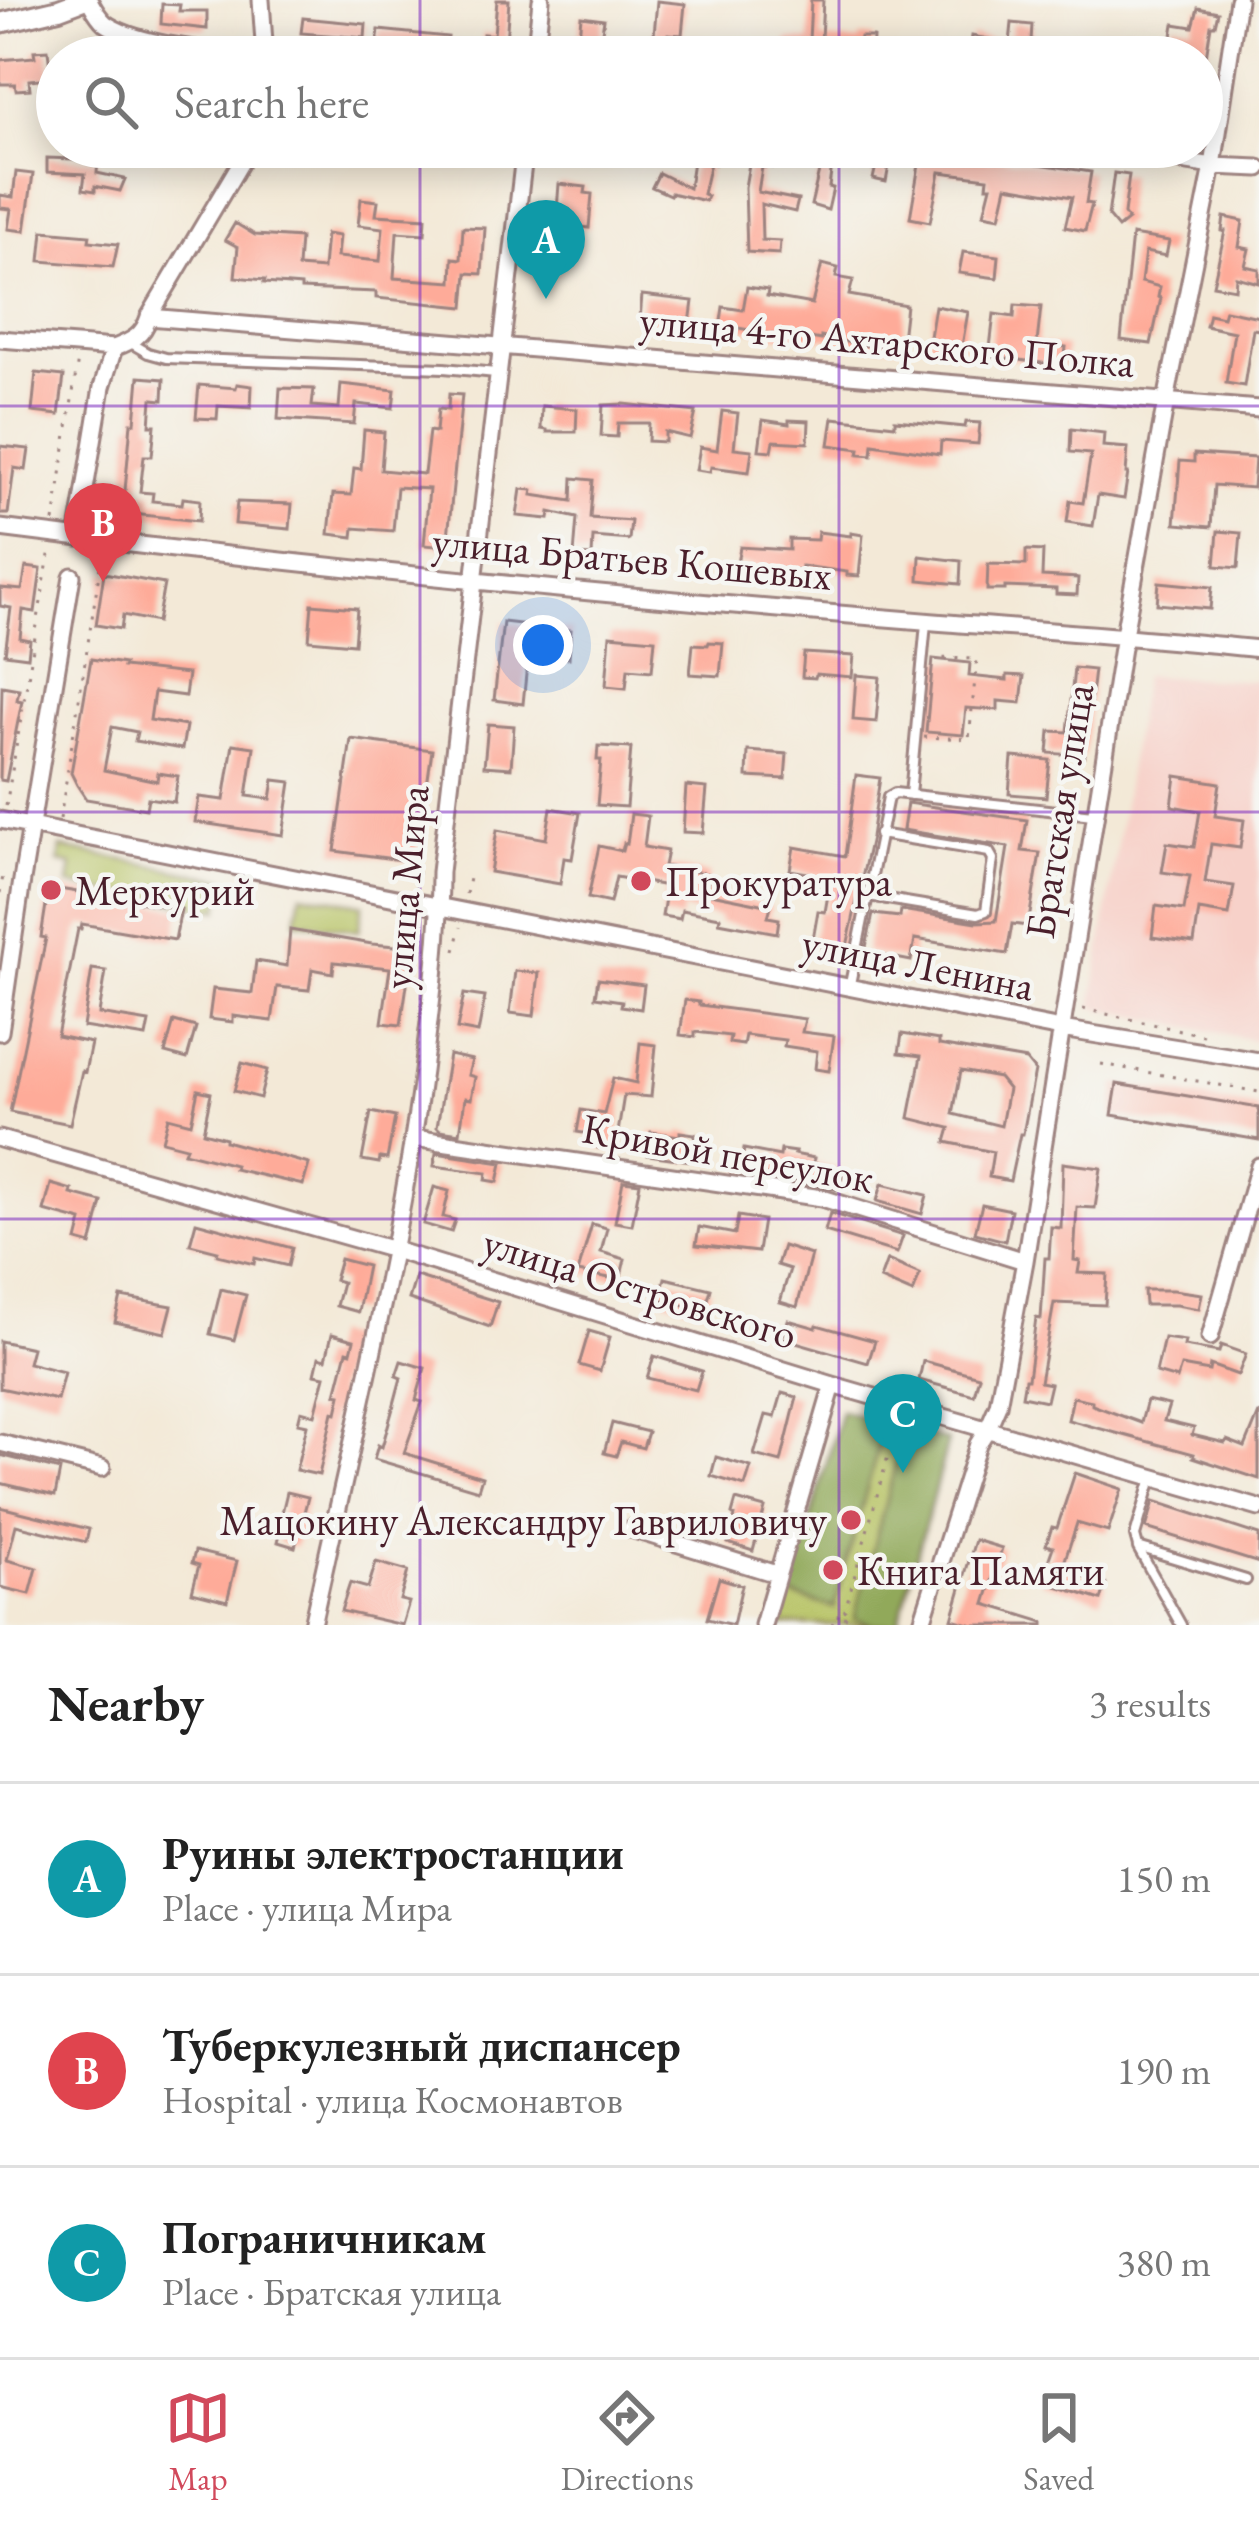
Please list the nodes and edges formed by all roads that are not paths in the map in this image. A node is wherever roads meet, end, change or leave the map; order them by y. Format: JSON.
{"nodes":[{"id":1,"x":86,"y":0,"type":"edge"},
{"id":2,"x":261,"y":0,"type":"edge"},
{"id":3,"x":541,"y":0,"type":"edge"},
{"id":4,"x":1238,"y":0,"type":"edge"},
{"id":5,"x":57,"y":4,"type":"edge"},
{"id":6,"x":0,"y":22,"type":"edge"},
{"id":7,"x":134,"y":36,"type":"edge"},
{"id":8,"x":264,"y":36,"type":"edge"},
{"id":9,"x":537,"y":36,"type":"edge"},
{"id":10,"x":1223,"y":100,"type":"edge"},
{"id":11,"x":1223,"y":166,"type":"edge"},
{"id":12,"x":238,"y":168,"type":"edge"},
{"id":13,"x":523,"y":168,"type":"edge"},
{"id":14,"x":1213,"y":168,"type":"edge"},
{"id":15,"x":1259,"y":168,"type":"edge"},
{"id":16,"x":149,"y":317,"type":"junction"},
{"id":17,"x":0,"y":339,"type":"edge"},
{"id":18,"x":502,"y":344,"type":"junction"},
{"id":19,"x":122,"y":345,"type":"junction"},
{"id":20,"x":497,"y":374,"type":"junction"},
{"id":21,"x":1166,"y":401,"type":"junction"},
{"id":22,"x":1259,"y":409,"type":"edge"},
{"id":23,"x":0,"y":528,"type":"edge"},
{"id":24,"x":77,"y":538,"type":"junction"},
{"id":25,"x":72,"y":576,"type":"dead end"},
{"id":26,"x":474,"y":580,"type":"junction"},
{"id":27,"x":926,"y":622,"type":"junction"},
{"id":28,"x":1124,"y":635,"type":"junction"},
{"id":29,"x":1259,"y":649,"type":"edge"},
{"id":30,"x":910,"y":795,"type":"junction"},
{"id":31,"x":1094,"y":815,"type":"junction"},
{"id":32,"x":2,"y":820,"type":"edge"},
{"id":33,"x":32,"y":827,"type":"junction"},
{"id":34,"x":879,"y":834,"type":"junction"},
{"id":35,"x":869,"y":896,"type":"junction"},
{"id":36,"x":440,"y":906,"type":"junction"},
{"id":37,"x":850,"y":987,"type":"junction"},
{"id":38,"x":1061,"y":1029,"type":"junction"},
{"id":39,"x":0,"y":1032,"type":"edge"},
{"id":40,"x":1259,"y":1060,"type":"edge"},
{"id":41,"x":414,"y":1138,"type":"junction"},
{"id":42,"x":0,"y":1139,"type":"edge"},
{"id":43,"x":1259,"y":1166,"type":"edge"},
{"id":44,"x":394,"y":1250,"type":"junction"},
{"id":45,"x":1025,"y":1261,"type":"junction"},
{"id":46,"x":1210,"y":1337,"type":"dead end"},
{"id":47,"x":833,"y":1385,"type":"junction"},
{"id":48,"x":988,"y":1428,"type":"junction"},
{"id":49,"x":0,"y":1443,"type":"edge"},
{"id":50,"x":102,"y":1468,"type":"dead end"},
{"id":51,"x":1152,"y":1476,"type":"junction"},
{"id":52,"x":1259,"y":1508,"type":"edge"},
{"id":53,"x":631,"y":1529,"type":"dead end"},
{"id":54,"x":1138,"y":1547,"type":"junction"},
{"id":55,"x":776,"y":1574,"type":"junction"},
{"id":56,"x":1246,"y":1580,"type":"dead end"},
{"id":57,"x":312,"y":1625,"type":"edge"},
{"id":58,"x":763,"y":1625,"type":"edge"},
{"id":59,"x":921,"y":1625,"type":"edge"},
{"id":60,"x":1181,"y":1625,"type":"edge"}],
"edges":[{"from":1,"to":5,"type":"street"},
{"from":1,"to":7,"type":"street"},
{"from":2,"to":8,"type":"street"},
{"from":3,"to":9,"type":"street"},
{"from":4,"to":10,"type":"street","name":"Братская улица"},
{"from":5,"to":6,"type":"street"},
{"from":11,"to":15,"type":"street"},
{"from":12,"to":16,"type":"street"},
{"from":13,"to":18,"type":"street","name":"улица Мира"},
{"from":14,"to":21,"type":"street","name":"Братская улица"},
{"from":16,"to":18,"type":"street","name":"улица 4-го Ахтарского Полка"},
{"from":16,"to":19,"type":"street"},
{"from":17,"to":19,"type":"street"},
{"from":18,"to":20,"type":"street","name":"улица Мира"},
{"from":18,"to":21,"type":"street","name":"улица 4-го Ахтарского Полка"},
{"from":19,"to":20,"type":"lane"},
{"from":19,"to":24,"type":"street"},
{"from":20,"to":26,"type":"street","name":"улица Мира"},
{"from":21,"to":22,"type":"street","name":"улица 4-го Ахтарского Полка"},
{"from":21,"to":28,"type":"street","name":"Братская улица"},
{"from":23,"to":24,"type":"street","name":"улица Братьев Кошевых"},
{"from":24,"to":26,"type":"street","name":"улица Братьев Кошевых"},
{"from":25,"to":33,"type":"street"},
{"from":26,"to":27,"type":"street","name":"улица Братьев Кошевых"},
{"from":26,"to":36,"type":"street","name":"улица Мира"},
{"from":27,"to":28,"type":"street","name":"улица Братьев Кошевых"},
{"from":27,"to":30,"type":"lane"},
{"from":28,"to":29,"type":"street","name":"улица Братьев Кошевых"},
{"from":28,"to":31,"type":"street","name":"Братская улица"},
{"from":30,"to":31,"type":"lane"},
{"from":30,"to":34,"type":"lane"},
{"from":31,"to":38,"type":"street","name":"Братская улица"},
{"from":32,"to":33,"type":"street","name":"улица Ленина"},
{"from":33,"to":36,"type":"street","name":"улица Ленина"},
{"from":33,"to":39,"type":"street"},
{"from":34,"to":35,"type":"lane"},
{"from":34,"to":35,"type":"lane"},
{"from":35,"to":37,"type":"lane"},
{"from":36,"to":37,"type":"street","name":"улица Ленина"},
{"from":36,"to":41,"type":"street","name":"улица Мира"},
{"from":37,"to":38,"type":"street","name":"улица Ленина"},
{"from":38,"to":40,"type":"street","name":"улица Ленина"},
{"from":38,"to":45,"type":"street","name":"Братская улица"},
{"from":41,"to":44,"type":"street","name":"улица Мира"},
{"from":41,"to":45,"type":"street","name":"Кривой переулок"},
{"from":42,"to":44,"type":"street","name":"улица Островского"},
{"from":43,"to":46,"type":"street"},
{"from":44,"to":47,"type":"street","name":"улица Островского"},
{"from":44,"to":57,"type":"street","name":"улица Мира"},
{"from":45,"to":48,"type":"street","name":"Братская улица"},
{"from":47,"to":48,"type":"street","name":"улица Островского"},
{"from":47,"to":55,"type":"street"},
{"from":48,"to":51,"type":"street","name":"улица Островского"},
{"from":48,"to":59,"type":"street","name":"Братская улица"},
{"from":49,"to":50,"type":"street"},
{"from":51,"to":52,"type":"street","name":"улица Островского"},
{"from":51,"to":54,"type":"lane"},
{"from":53,"to":55,"type":"street"},
{"from":54,"to":56,"type":"lane"},
{"from":54,"to":60,"type":"lane"},
{"from":55,"to":58,"type":"street"}]}
